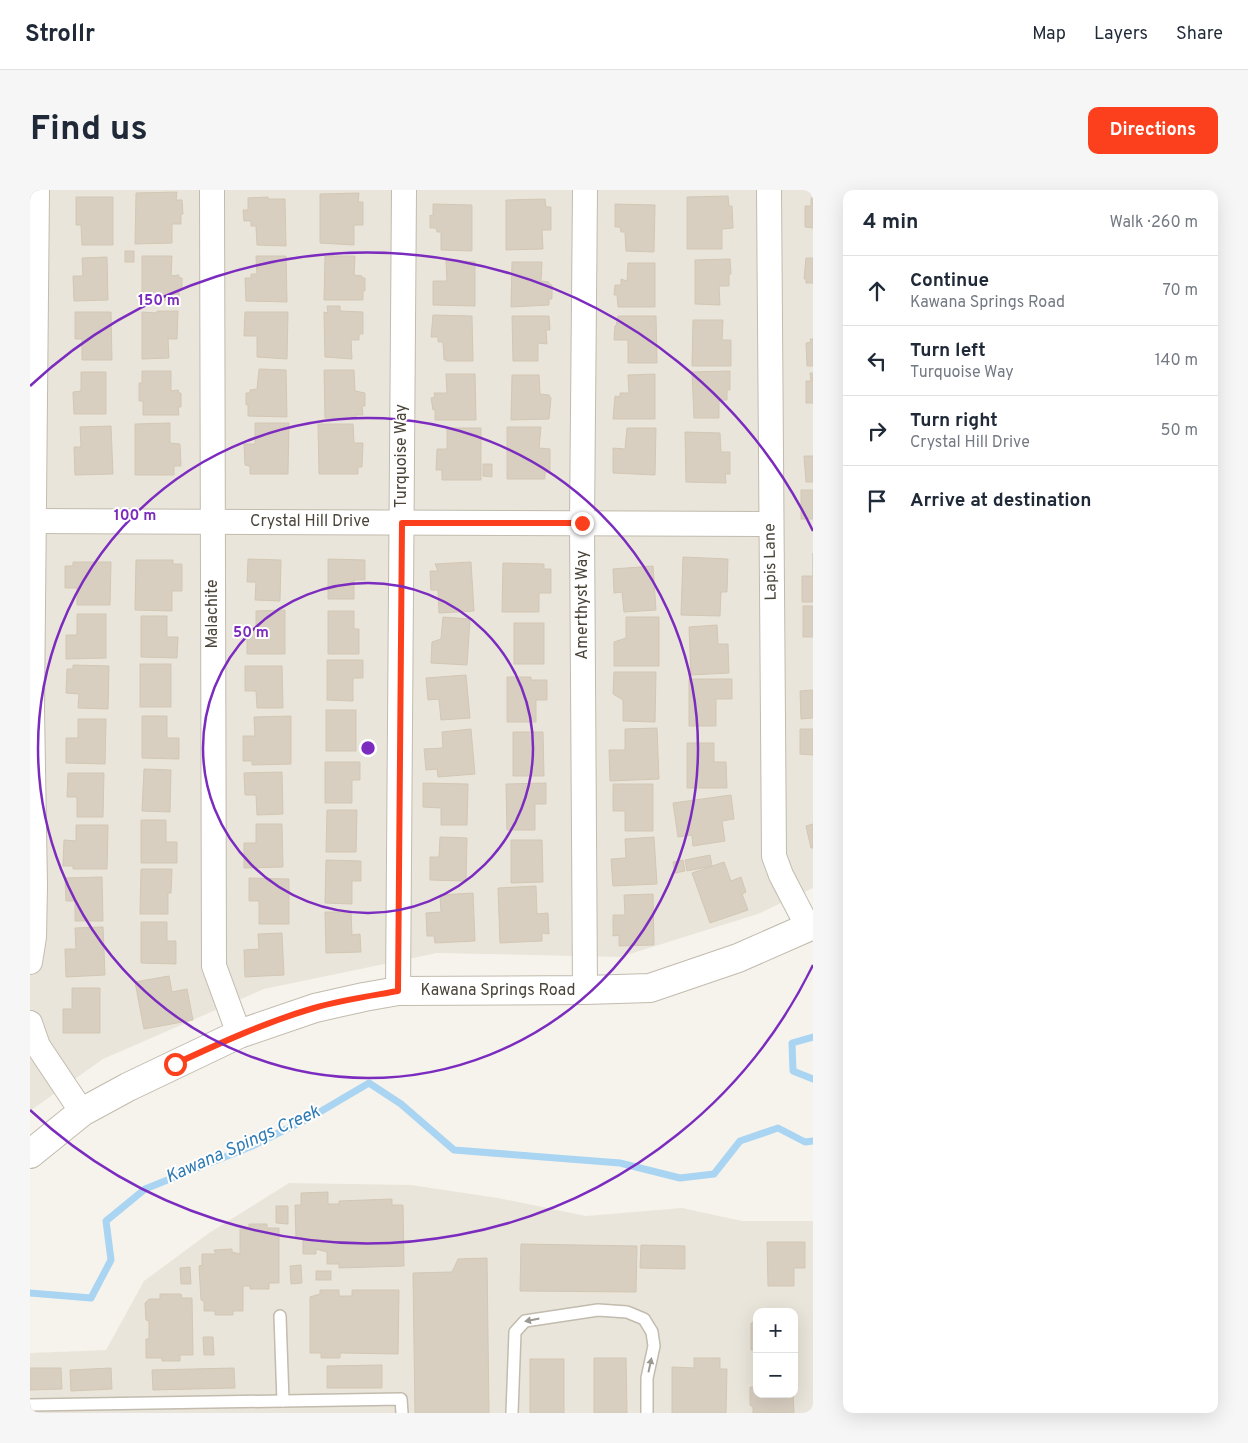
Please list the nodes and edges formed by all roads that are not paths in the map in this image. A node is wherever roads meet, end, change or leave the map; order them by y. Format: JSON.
{"nodes":[{"id":1,"x":37,"y":190,"type":"edge"},
{"id":2,"x":212,"y":190,"type":"edge"},
{"id":3,"x":404,"y":190,"type":"edge"},
{"id":4,"x":585,"y":190,"type":"edge"},
{"id":5,"x":769,"y":190,"type":"edge"},
{"id":6,"x":32,"y":522,"type":"edge"},
{"id":7,"x":213,"y":522,"type":"junction"},
{"id":8,"x":402,"y":523,"type":"junction"},
{"id":9,"x":582,"y":523,"type":"junction"},
{"id":10,"x":770,"y":524,"type":"junction"},
{"id":11,"x":31,"y":709,"type":"edge"},
{"id":12,"x":32,"y":886,"type":"edge"},
{"id":13,"x":811,"y":926,"type":"edge"},
{"id":14,"x":30,"y":962,"type":"edge"},
{"id":15,"x":585,"y":990,"type":"junction"},
{"id":16,"x":398,"y":991,"type":"junction"},
{"id":17,"x":30,"y":1023,"type":"edge"},
{"id":18,"x":239,"y":1034,"type":"junction"},
{"id":19,"x":82,"y":1112,"type":"junction"},
{"id":20,"x":30,"y":1154,"type":"edge"},
{"id":21,"x":280,"y":1316,"type":"dead end"},
{"id":22,"x":283,"y":1401,"type":"junction"},
{"id":23,"x":30,"y":1405,"type":"edge"},
{"id":24,"x":402,"y":1413,"type":"edge"},
{"id":25,"x":512,"y":1413,"type":"edge"},
{"id":26,"x":648,"y":1413,"type":"edge"}],
"edges":[{"from":1,"to":6,"type":"street"},
{"from":2,"to":7,"type":"street","name":"Malachite"},
{"from":3,"to":8,"type":"street","name":"Turquoise Way"},
{"from":4,"to":9,"type":"street","name":"Amerthyst Way"},
{"from":5,"to":10,"type":"street","name":"Lapis Lane"},
{"from":6,"to":7,"type":"street","name":"Crystal Hill Drive"},
{"from":6,"to":11,"type":"street"},
{"from":7,"to":8,"type":"street","name":"Crystal Hill Drive"},
{"from":7,"to":18,"type":"street","name":"Malachite"},
{"from":8,"to":9,"type":"street","name":"Crystal Hill Drive"},
{"from":8,"to":16,"type":"street","name":"Turquoise Way"},
{"from":9,"to":10,"type":"street","name":"Crystal Hill Drive"},
{"from":9,"to":15,"type":"street","name":"Amerthyst Way"},
{"from":10,"to":13,"type":"street","name":"Lapis Lane"},
{"from":11,"to":12,"type":"street"},
{"from":12,"to":14,"type":"street"},
{"from":13,"to":15,"type":"street","name":"Kawana Springs Road"},
{"from":15,"to":16,"type":"street","name":"Kawana Springs Road"},
{"from":16,"to":18,"type":"street","name":"Kawana Springs Road"},
{"from":17,"to":19,"type":"street"},
{"from":18,"to":19,"type":"street","name":"Kawana Springs Road"},
{"from":19,"to":20,"type":"street","name":"Kawana Springs Road"},
{"from":21,"to":22,"type":"lane"},
{"from":22,"to":23,"type":"lane"},
{"from":22,"to":24,"type":"lane"},
{"from":26,"to":25,"type":"lane","one_way":true}]}
